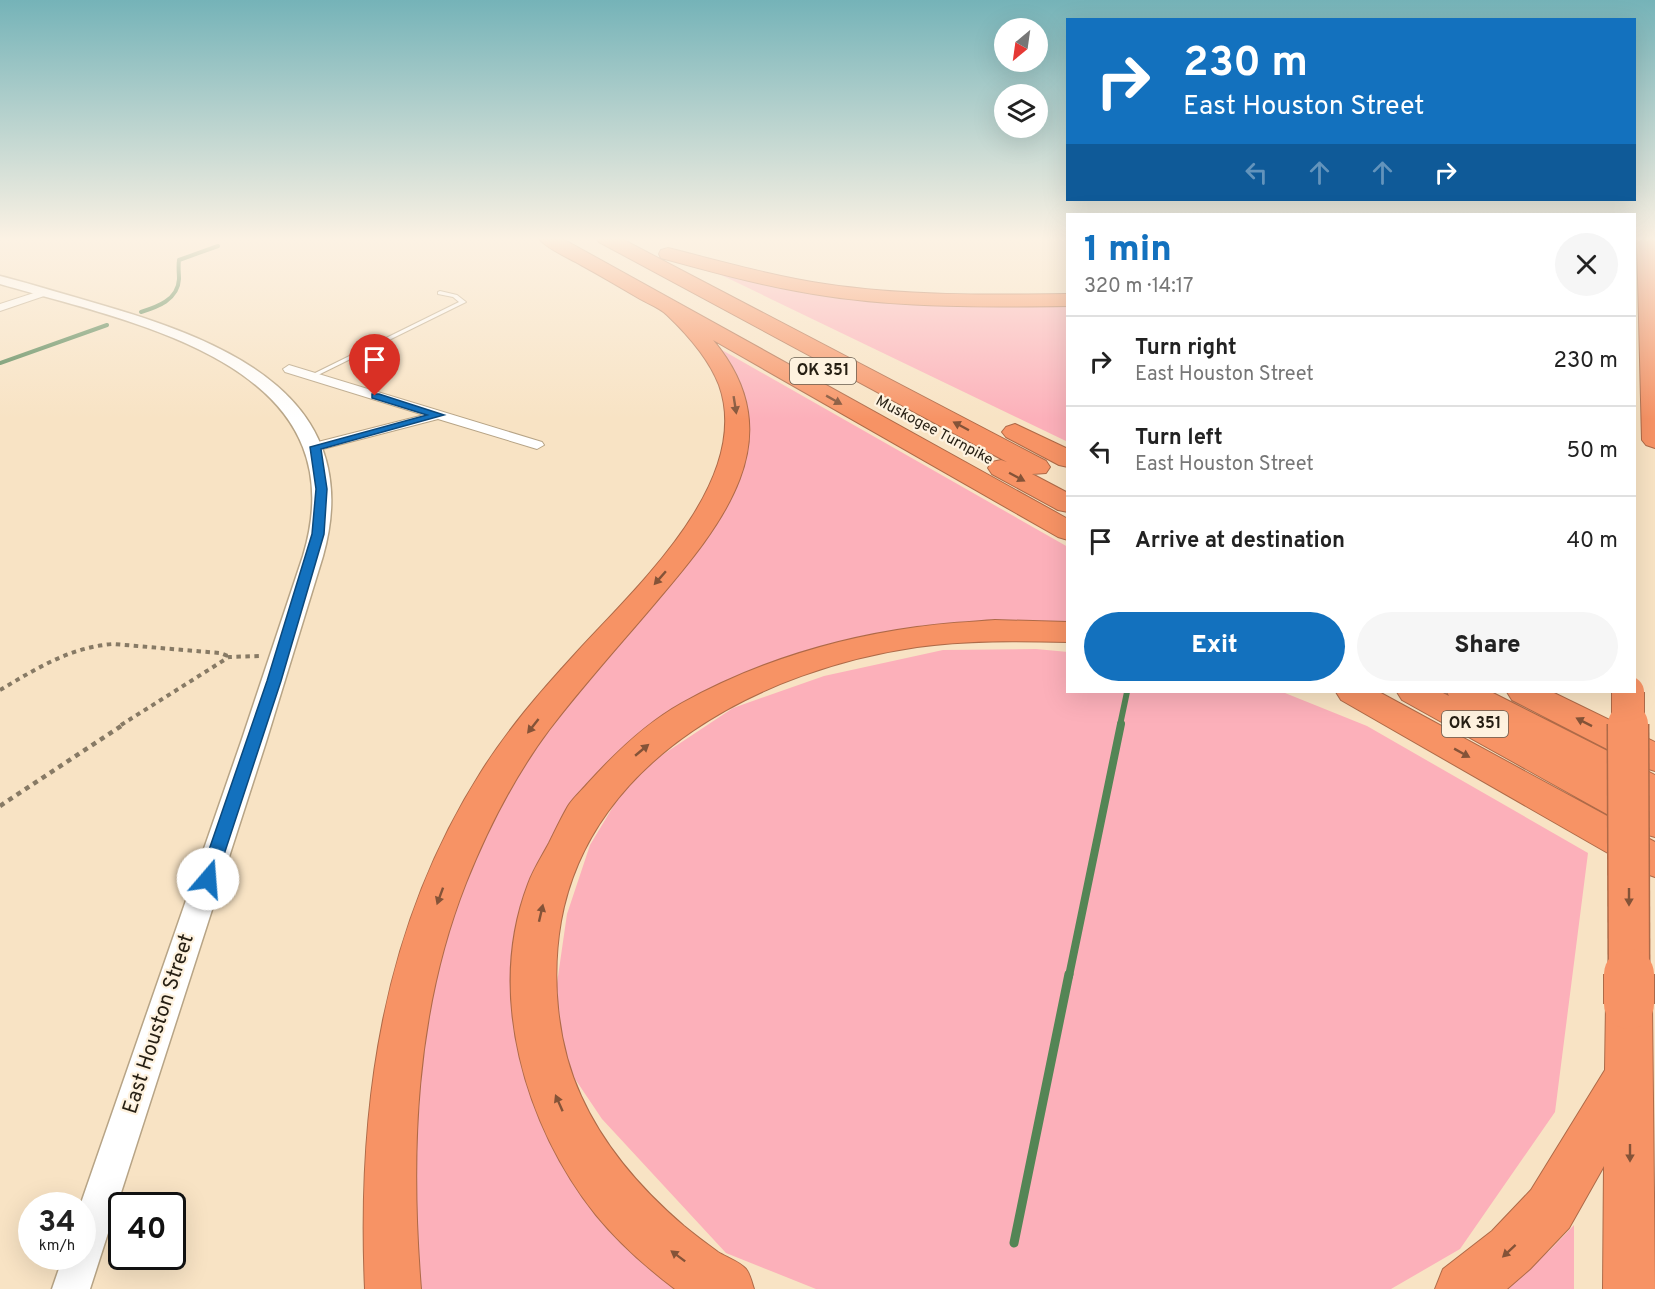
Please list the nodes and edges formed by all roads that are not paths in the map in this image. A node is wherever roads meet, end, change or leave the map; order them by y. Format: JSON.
{"nodes":[{"id":1,"x":23,"y":298,"type":"edge"},
{"id":2,"x":57,"y":298,"type":"edge"},
{"id":3,"x":458,"y":298,"type":"edge"},
{"id":4,"x":655,"y":298,"type":"edge"},
{"id":5,"x":689,"y":298,"type":"edge"},
{"id":6,"x":719,"y":298,"type":"edge"},
{"id":7,"x":754,"y":298,"type":"edge"},
{"id":8,"x":919,"y":298,"type":"edge"},
{"id":9,"x":1649,"y":298,"type":"edge"},
{"id":10,"x":1066,"y":300,"type":"edge"},
{"id":11,"x":0,"y":308,"type":"edge"},
{"id":12,"x":674,"y":309,"type":"junction"},
{"id":13,"x":289,"y":369,"type":"dead end"},
{"id":14,"x":312,"y":376,"type":"junction"},
{"id":15,"x":438,"y":415,"type":"junction"},
{"id":16,"x":1655,"y":440,"type":"edge"},
{"id":17,"x":537,"y":445,"type":"dead end"},
{"id":18,"x":315,"y":447,"type":"junction"},
{"id":19,"x":1066,"y":458,"type":"edge"},
{"id":20,"x":1066,"y":482,"type":"edge"},
{"id":21,"x":1066,"y":503,"type":"edge"},
{"id":22,"x":1066,"y":530,"type":"edge"},
{"id":23,"x":1066,"y":632,"type":"edge"},
{"id":24,"x":1334,"y":693,"type":"edge"},
{"id":25,"x":1358,"y":693,"type":"edge"},
{"id":26,"x":1466,"y":693,"type":"edge"},
{"id":27,"x":1526,"y":693,"type":"edge"},
{"id":28,"x":1628,"y":693,"type":"edge"},
{"id":29,"x":1403,"y":703,"type":"edge"},
{"id":30,"x":1655,"y":758,"type":"edge"},
{"id":31,"x":1655,"y":792,"type":"edge"},
{"id":32,"x":1655,"y":822,"type":"edge"},
{"id":33,"x":1655,"y":861,"type":"edge"},
{"id":34,"x":1629,"y":1074,"type":"junction"},
{"id":35,"x":96,"y":1214,"type":"edge"},
{"id":36,"x":77,"y":1270,"type":"edge"},
{"id":37,"x":71,"y":1289,"type":"edge"},
{"id":38,"x":393,"y":1289,"type":"edge"},
{"id":39,"x":726,"y":1289,"type":"edge"},
{"id":40,"x":1462,"y":1289,"type":"edge"},
{"id":41,"x":1631,"y":1289,"type":"edge"}],
"edges":[{"from":1,"to":11,"type":"street"},
{"from":2,"to":18,"type":"street","name":"East Houston Street"},
{"from":3,"to":14,"type":"lane"},
{"from":4,"to":12,"type":"highway"},
{"from":5,"to":21,"type":"highway","name":"Muskogee Turnpike","number":"OK 351","one_way":true},
{"from":20,"to":6,"type":"highway","name":"Muskogee Turnpike","number":"OK 351","one_way":true},
{"from":7,"to":19,"type":"highway"},
{"from":8,"to":10,"type":"highway"},
{"from":9,"to":16,"type":"highway"},
{"from":12,"to":22,"type":"highway","one_way":true},
{"from":12,"to":38,"type":"highway","one_way":true},
{"from":13,"to":14,"type":"street"},
{"from":14,"to":15,"type":"street"},
{"from":15,"to":17,"type":"street"},
{"from":15,"to":18,"type":"street"},
{"from":18,"to":35,"type":"street","name":"East Houston Street"},
{"from":39,"to":23,"type":"highway","one_way":true},
{"from":24,"to":29,"type":"highway"},
{"from":25,"to":29,"type":"highway"},
{"from":26,"to":31,"type":"highway","number":"OK 351"},
{"from":30,"to":27,"type":"highway","one_way":true},
{"from":28,"to":34,"type":"highway","one_way":true,"bridge":true},
{"from":29,"to":32,"type":"highway","number":"OK 351"},
{"from":29,"to":33,"type":"highway","one_way":true},
{"from":34,"to":40,"type":"highway","one_way":true},
{"from":34,"to":41,"type":"highway","one_way":true},
{"from":36,"to":37,"type":"street","name":"East Houston Street"}]}
